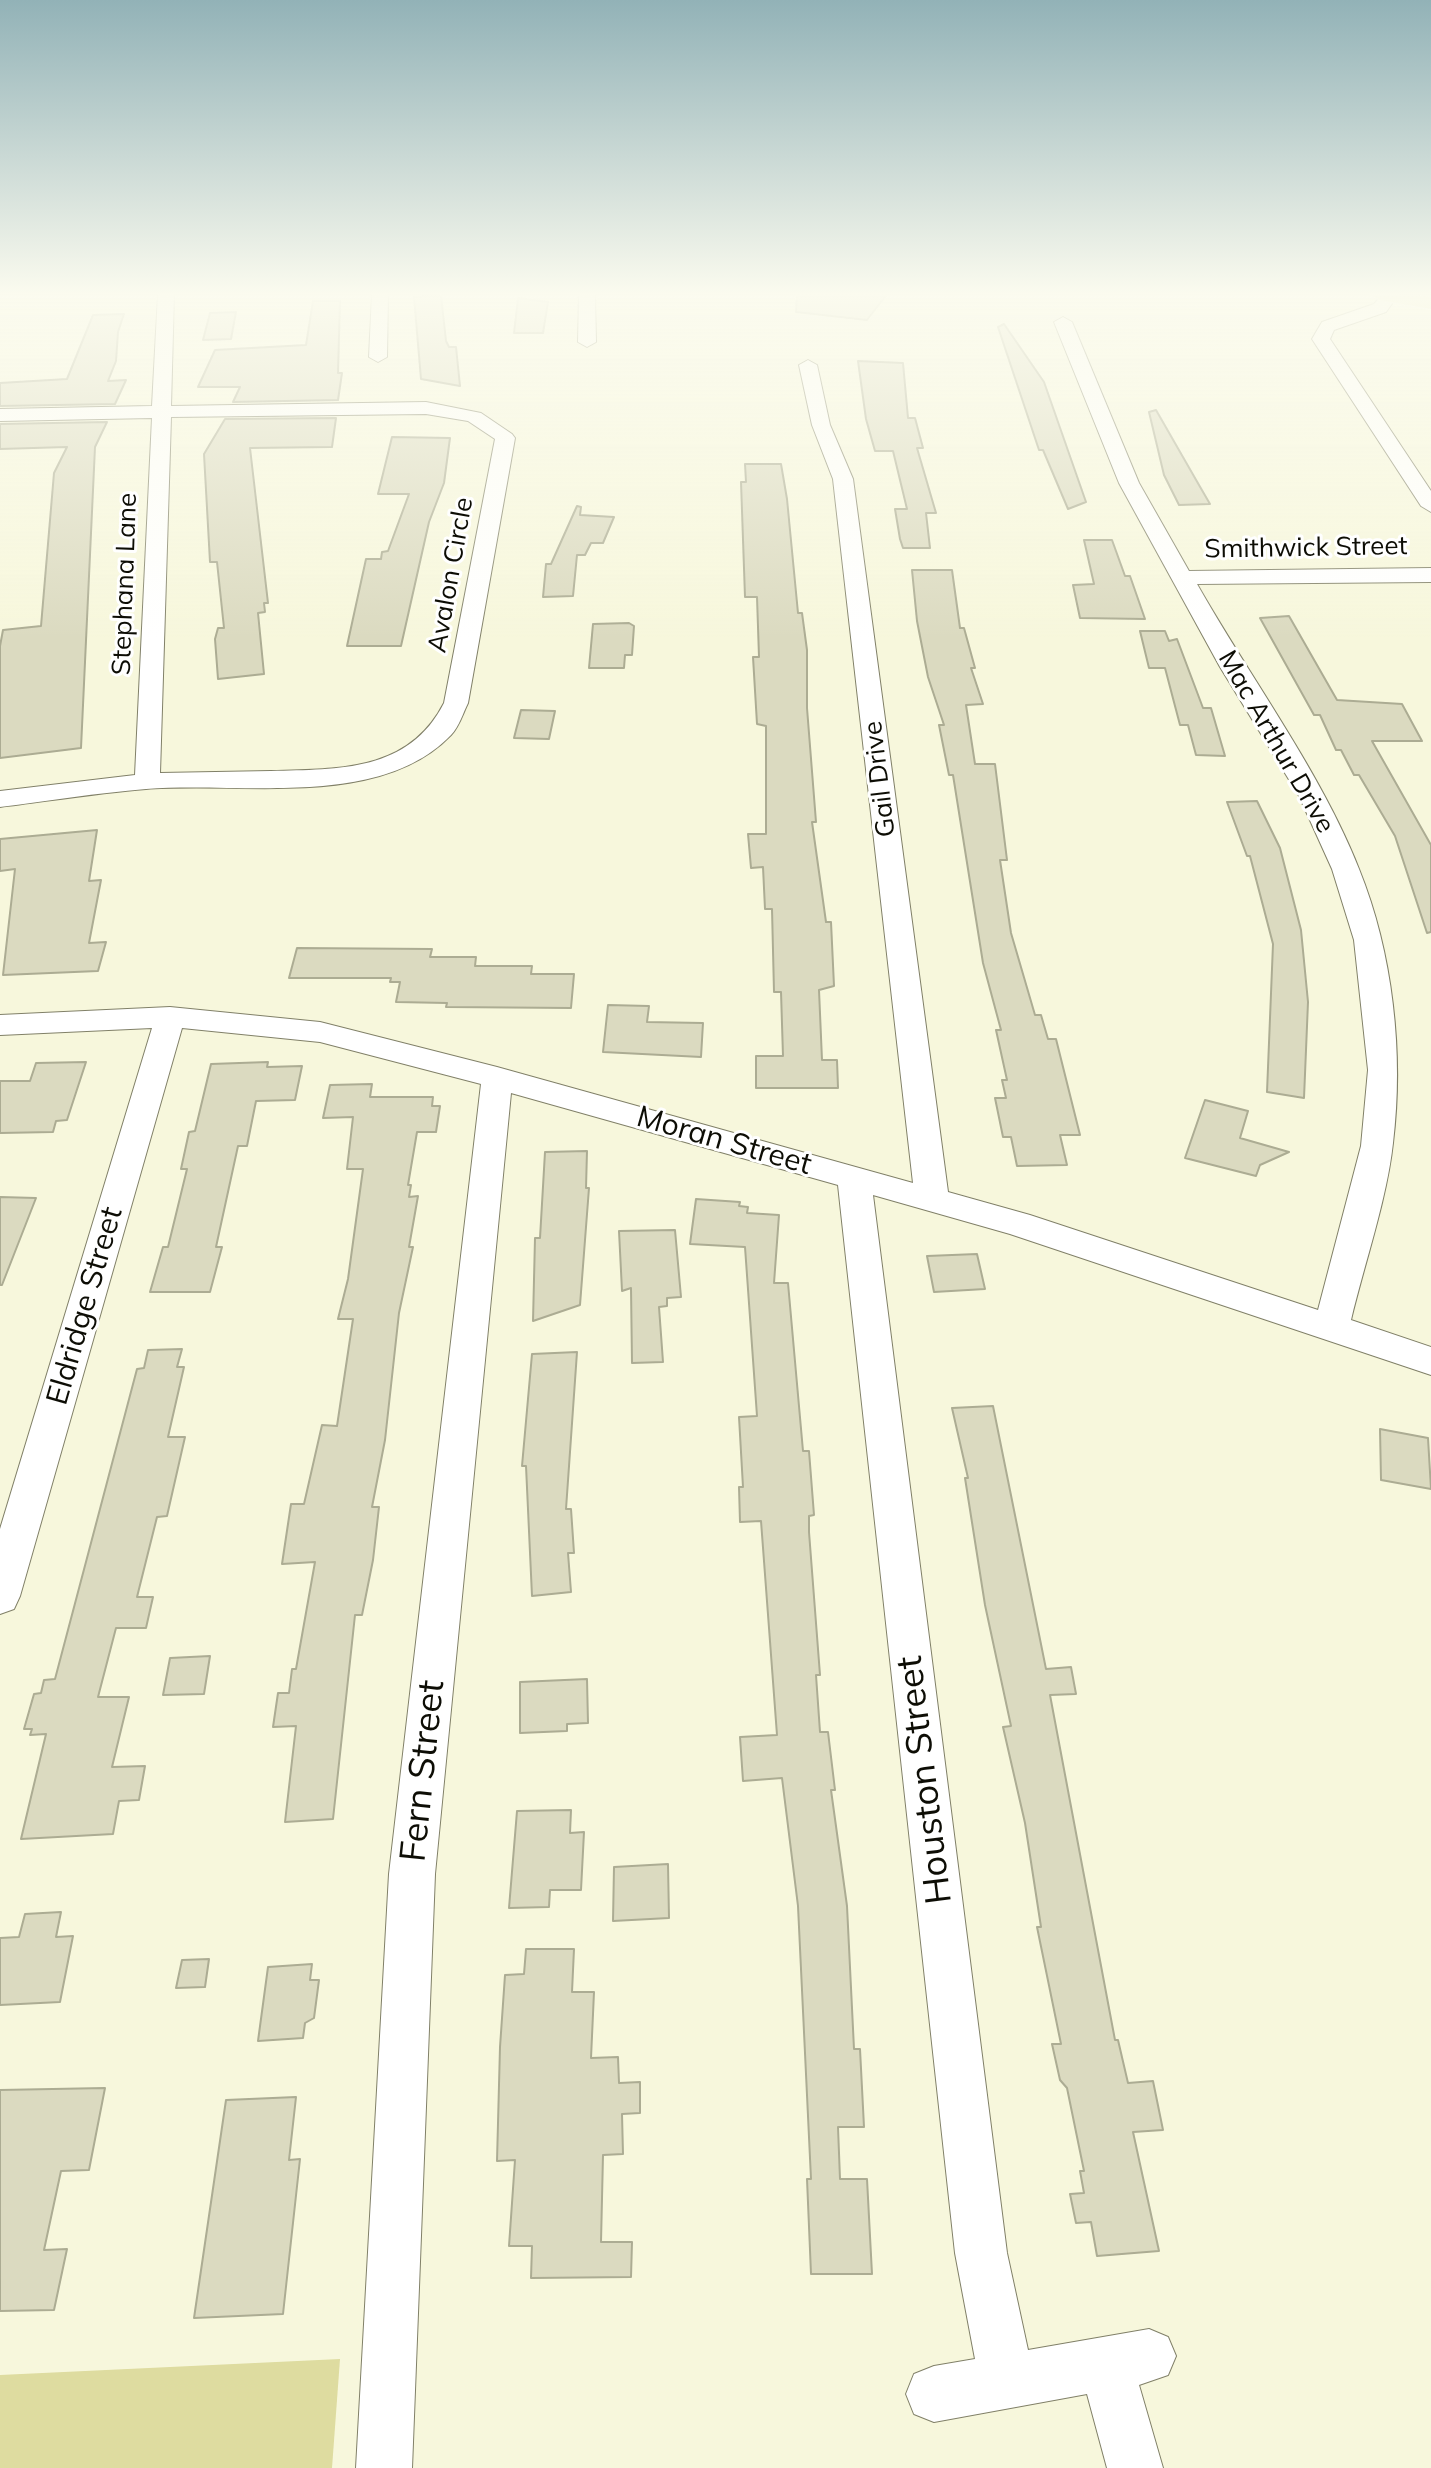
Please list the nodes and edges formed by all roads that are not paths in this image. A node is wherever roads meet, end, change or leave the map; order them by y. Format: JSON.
{"nodes":[{"id":1,"x":159,"y":409,"type":"edge"},
{"id":2,"x":321,"y":409,"type":"edge"},
{"id":3,"x":429,"y":409,"type":"edge"},
{"id":4,"x":818,"y":409,"type":"edge"},
{"id":5,"x":1099,"y":409,"type":"edge"},
{"id":6,"x":1367,"y":409,"type":"edge"},
{"id":7,"x":159,"y":413,"type":"junction"},
{"id":8,"x":0,"y":415,"type":"edge"},
{"id":9,"x":1431,"y":506,"type":"edge"},
{"id":10,"x":1431,"y":575,"type":"edge"},
{"id":11,"x":1182,"y":578,"type":"junction"},
{"id":12,"x":147,"y":781,"type":"junction"},
{"id":13,"x":0,"y":799,"type":"edge"},
{"id":14,"x":170,"y":1017,"type":"junction"},
{"id":15,"x":0,"y":1025,"type":"edge"},
{"id":16,"x":497,"y":1077,"type":"junction"},
{"id":17,"x":854,"y":1177,"type":"junction"},
{"id":18,"x":932,"y":1199,"type":"junction"},
{"id":19,"x":1331,"y":1329,"type":"junction"},
{"id":20,"x":1431,"y":1361,"type":"edge"},
{"id":21,"x":0,"y":1596,"type":"edge"},
{"id":22,"x":1007,"y":2381,"type":"junction"},
{"id":23,"x":934,"y":2394,"type":"dead end"},
{"id":24,"x":384,"y":2468,"type":"edge"},
{"id":25,"x":1135,"y":2468,"type":"edge"}],
"edges":[{"from":1,"to":7,"type":"street","name":"Stephana Lane"},
{"from":2,"to":7,"type":"street","name":"Avalon Circle"},
{"from":3,"to":12,"type":"street","name":"Avalon Circle"},
{"from":4,"to":18,"type":"street","name":"Gail Drive"},
{"from":5,"to":11,"type":"street","name":"Mac Arthur Drive"},
{"from":6,"to":9,"type":"street"},
{"from":7,"to":8,"type":"street","name":"Avalon Circle"},
{"from":7,"to":12,"type":"street","name":"Stephana Lane"},
{"from":10,"to":11,"type":"street","name":"Smithwick Street"},
{"from":11,"to":19,"type":"street","name":"Mac Arthur Drive"},
{"from":12,"to":13,"type":"street","name":"Avalon Circle"},
{"from":14,"to":15,"type":"street","name":"Moran Street"},
{"from":14,"to":16,"type":"street","name":"Moran Street"},
{"from":14,"to":21,"type":"street","name":"Eldridge Street"},
{"from":16,"to":17,"type":"street","name":"Moran Street"},
{"from":16,"to":24,"type":"street","name":"Fern Street"},
{"from":17,"to":18,"type":"street","name":"Moran Street"},
{"from":17,"to":22,"type":"street","name":"Houston Street"},
{"from":18,"to":19,"type":"street","name":"Moran Street"},
{"from":19,"to":20,"type":"street","name":"Moran Street"},
{"from":22,"to":23,"type":"street"},
{"from":22,"to":25,"type":"street"}]}
